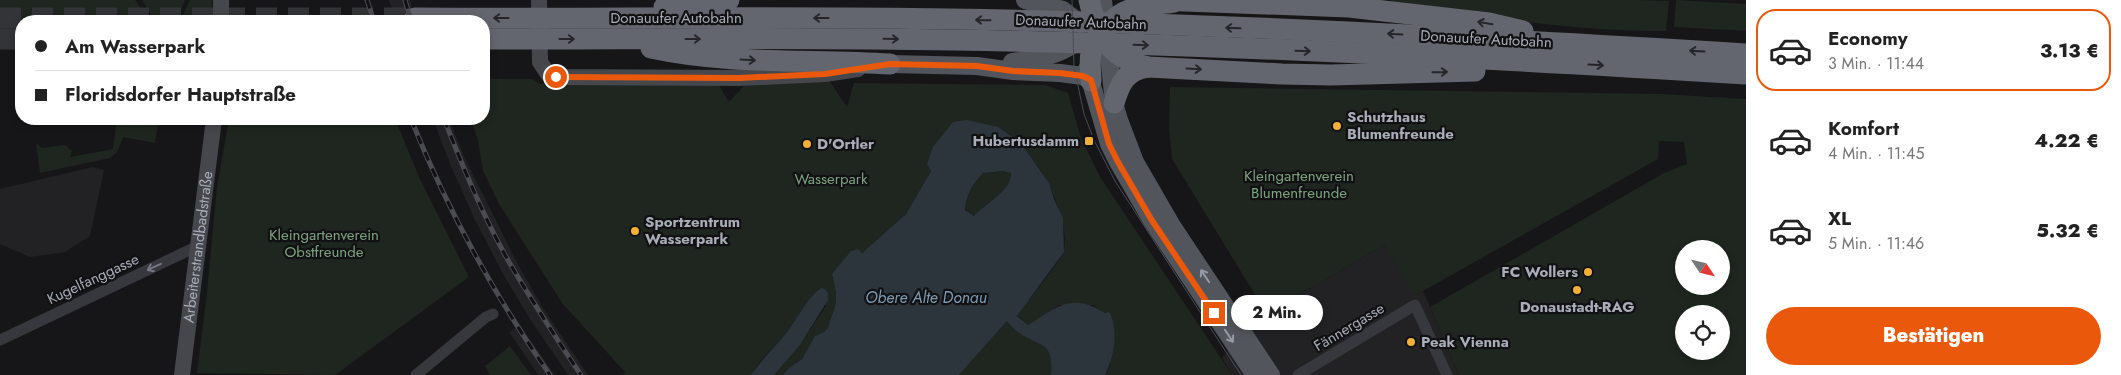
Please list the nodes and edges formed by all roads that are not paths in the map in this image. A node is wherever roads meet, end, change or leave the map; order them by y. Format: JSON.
{"nodes":[{"id":1,"x":221,"y":0,"type":"edge"},
{"id":2,"x":539,"y":0,"type":"edge"},
{"id":3,"x":729,"y":0,"type":"edge"},
{"id":4,"x":1025,"y":0,"type":"edge"},
{"id":5,"x":1167,"y":1,"type":"edge"},
{"id":6,"x":221,"y":15,"type":"edge"},
{"id":7,"x":490,"y":18,"type":"edge"},
{"id":8,"x":584,"y":18,"type":"junction"},
{"id":9,"x":1092,"y":24,"type":"edge"},
{"id":10,"x":490,"y":39,"type":"edge"},
{"id":11,"x":609,"y":39,"type":"junction"},
{"id":12,"x":1584,"y":44,"type":"junction"},
{"id":13,"x":1746,"y":54,"type":"edge"},
{"id":14,"x":1550,"y":62,"type":"junction"},
{"id":15,"x":890,"y":64,"type":"junction"},
{"id":16,"x":977,"y":66,"type":"junction"},
{"id":17,"x":1148,"y":66,"type":"junction"},
{"id":18,"x":1746,"y":74,"type":"edge"},
{"id":19,"x":1091,"y":80,"type":"junction"},
{"id":20,"x":1114,"y":103,"type":"junction"},
{"id":21,"x":213,"y":125,"type":"edge"},
{"id":22,"x":198,"y":246,"type":"junction"},
{"id":23,"x":493,"y":314,"type":"dead end"},
{"id":24,"x":0,"y":340,"type":"edge"},
{"id":25,"x":182,"y":375,"type":"edge"},
{"id":26,"x":416,"y":375,"type":"edge"},
{"id":27,"x":1255,"y":375,"type":"edge"},
{"id":28,"x":1271,"y":375,"type":"edge"},
{"id":29,"x":1298,"y":375,"type":"edge"},
{"id":30,"x":1446,"y":375,"type":"edge"}],
"edges":[{"from":1,"to":6,"type":"street"},
{"from":2,"to":15,"type":"street"},
{"from":3,"to":8,"type":"highway"},
{"from":4,"to":9,"type":"main road"},
{"from":5,"to":9,"type":"highway"},
{"from":12,"to":5,"type":"highway","one_way":true},
{"from":8,"to":7,"type":"highway","name":"Donauufer Autobahn","one_way":true},
{"from":12,"to":8,"type":"highway","name":"Donauufer Autobahn","one_way":true},
{"from":9,"to":16,"type":"main road"},
{"from":9,"to":17,"type":"highway"},
{"from":9,"to":19,"type":"highway"},
{"from":9,"to":20,"type":"main road"},
{"from":10,"to":11,"type":"highway","name":"Donauufer Autobahn","one_way":true},
{"from":11,"to":14,"type":"highway","name":"Donauufer Autobahn","one_way":true},
{"from":11,"to":15,"type":"highway","one_way":true},
{"from":13,"to":12,"type":"highway","name":"Donauufer Autobahn","one_way":true},
{"from":17,"to":14,"type":"highway","one_way":true},
{"from":14,"to":18,"type":"highway","name":"Donauufer Autobahn","one_way":true},
{"from":15,"to":16,"type":"main road"},
{"from":16,"to":19,"type":"main road"},
{"from":17,"to":20,"type":"highway"},
{"from":19,"to":27,"type":"main road","one_way":true},
{"from":28,"to":20,"type":"main road","one_way":true},
{"from":21,"to":22,"type":"street","name":"Arbeiterstrandbadstraße"},
{"from":22,"to":24,"type":"street","name":"Kugelfanggasse","one_way":true},
{"from":22,"to":25,"type":"street","name":"Arbeiterstrandbadstraße"},
{"from":23,"to":26,"type":"street"},
{"from":29,"to":30,"type":"street","name":"Fännergasse"}]}
